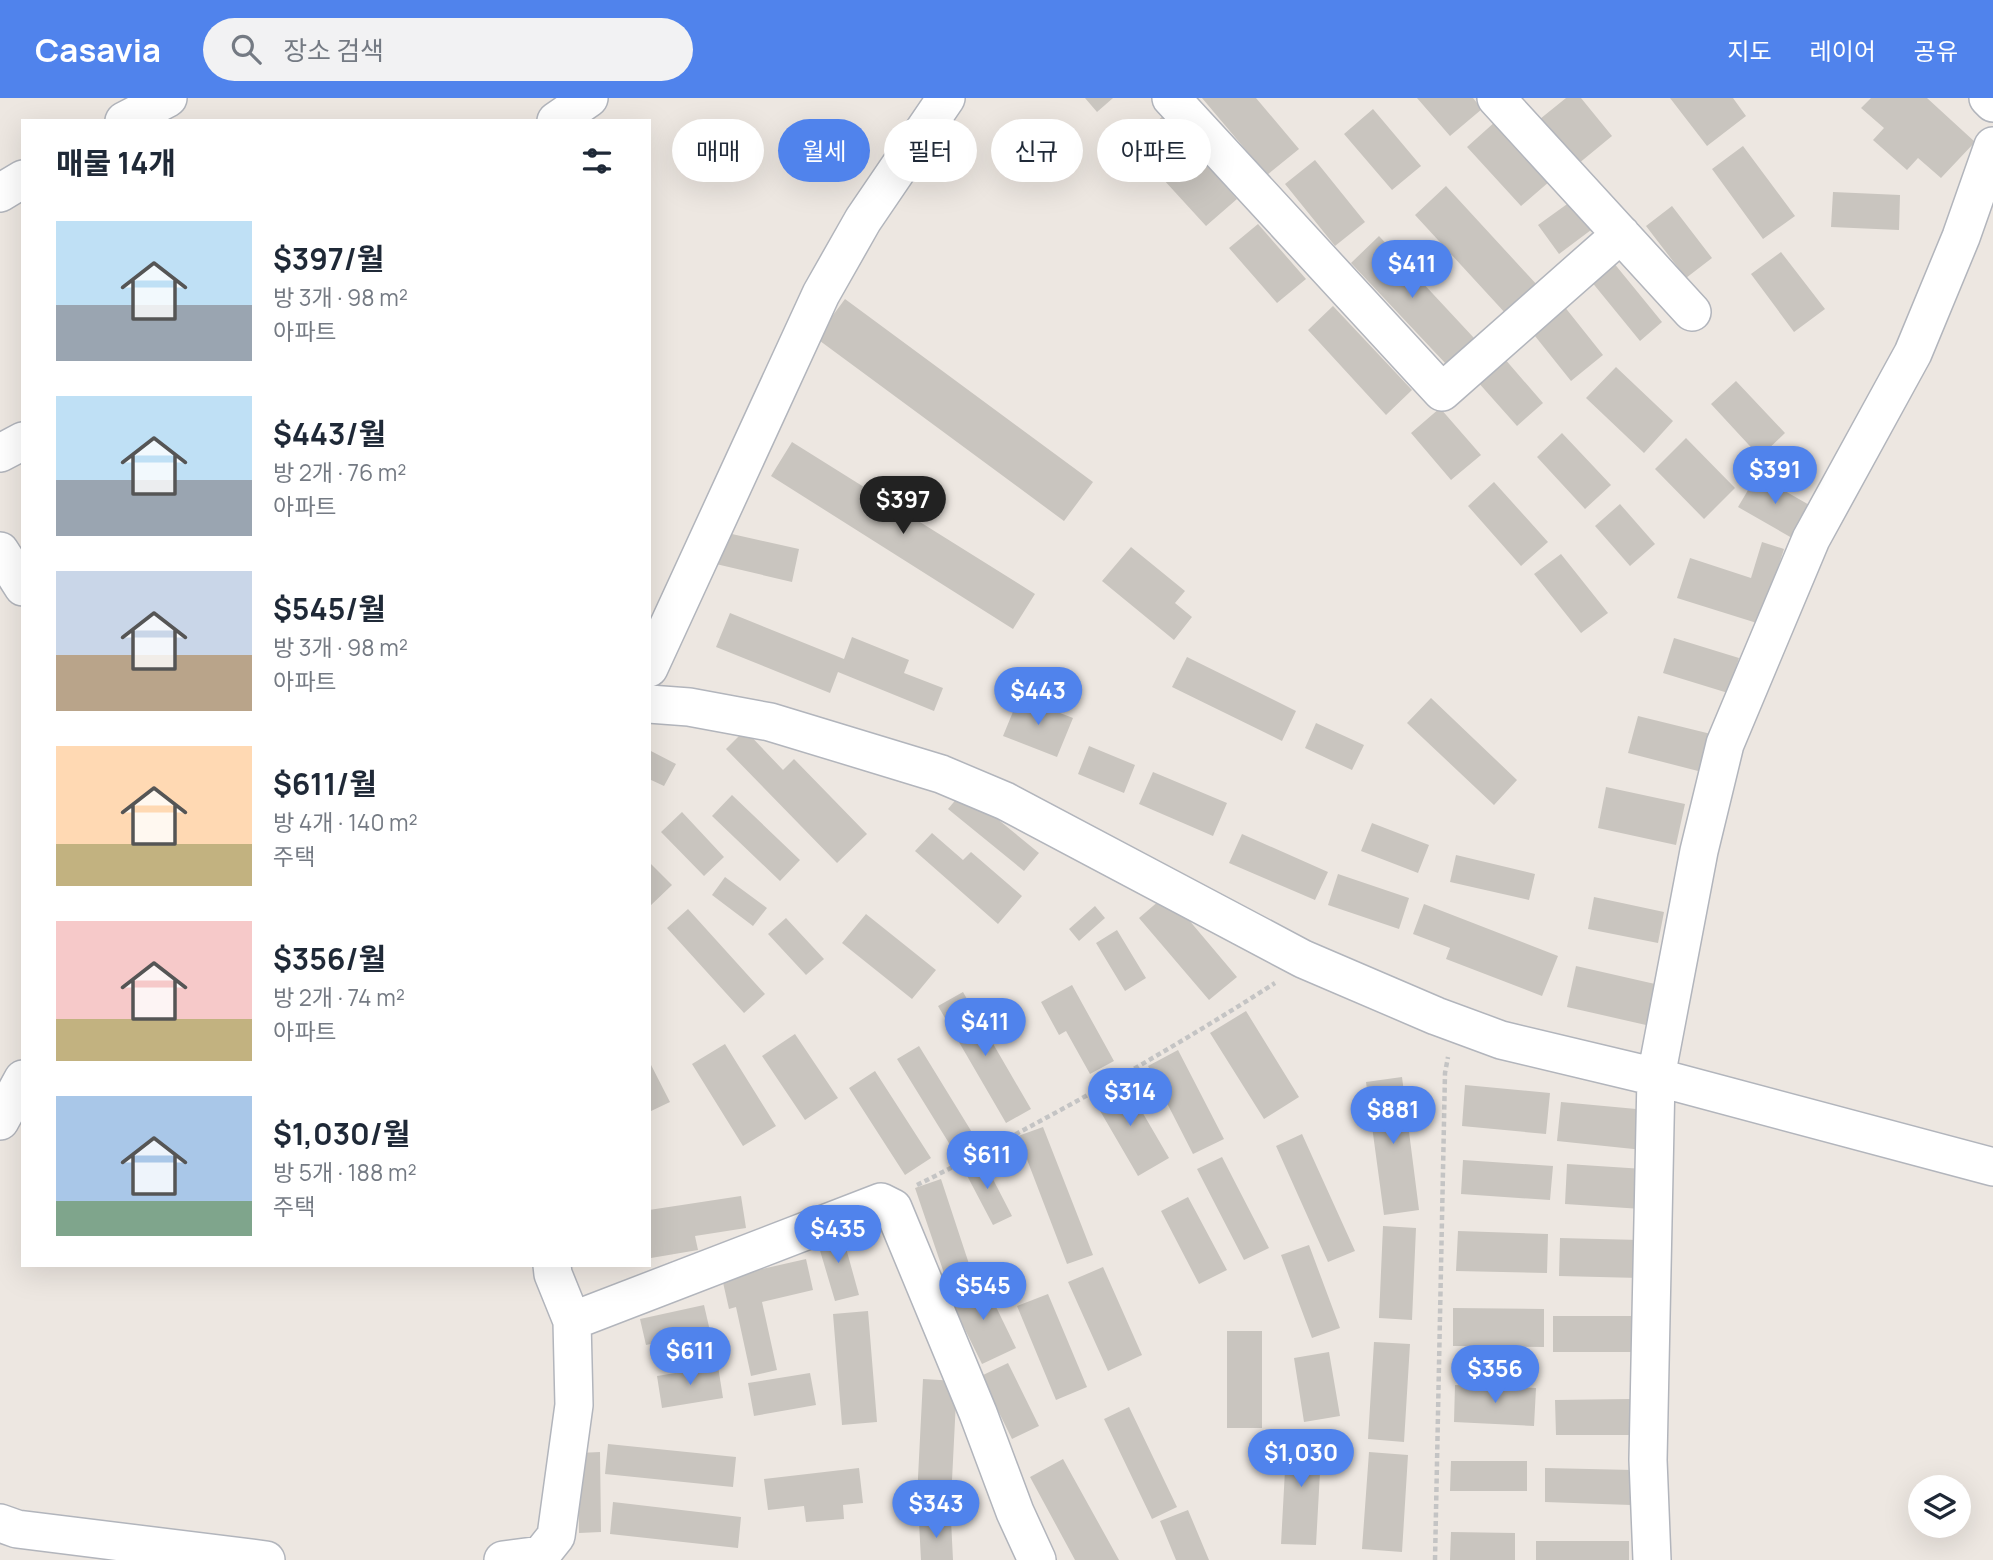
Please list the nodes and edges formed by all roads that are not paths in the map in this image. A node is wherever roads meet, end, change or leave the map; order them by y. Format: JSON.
{"nodes":[{"id":1,"x":169,"y":98,"type":"edge"},
{"id":2,"x":589,"y":98,"type":"edge"},
{"id":3,"x":946,"y":98,"type":"edge"},
{"id":4,"x":1171,"y":98,"type":"edge"},
{"id":5,"x":1496,"y":98,"type":"edge"},
{"id":6,"x":1988,"y":98,"type":"edge"},
{"id":7,"x":1993,"y":103,"type":"edge"},
{"id":8,"x":128,"y":119,"type":"edge"},
{"id":9,"x":559,"y":119,"type":"edge"},
{"id":10,"x":1993,"y":146,"type":"edge"},
{"id":11,"x":21,"y":180,"type":"edge"},
{"id":12,"x":0,"y":192,"type":"edge"},
{"id":13,"x":1620,"y":234,"type":"junction"},
{"id":14,"x":1692,"y":312,"type":"dead end"},
{"id":15,"x":21,"y":442,"type":"edge"},
{"id":16,"x":0,"y":453,"type":"edge"},
{"id":17,"x":0,"y":551,"type":"edge"},
{"id":18,"x":21,"y":584,"type":"edge"},
{"id":19,"x":651,"y":664,"type":"edge"},
{"id":20,"x":651,"y":704,"type":"edge"},
{"id":21,"x":1657,"y":1077,"type":"junction"},
{"id":22,"x":21,"y":1083,"type":"edge"},
{"id":23,"x":0,"y":1120,"type":"edge"},
{"id":24,"x":1993,"y":1167,"type":"edge"},
{"id":25,"x":552,"y":1267,"type":"edge"},
{"id":26,"x":572,"y":1321,"type":"junction"},
{"id":27,"x":0,"y":1523,"type":"edge"},
{"id":28,"x":266,"y":1560,"type":"edge"},
{"id":29,"x":503,"y":1560,"type":"edge"},
{"id":30,"x":1037,"y":1560,"type":"edge"},
{"id":31,"x":1652,"y":1560,"type":"edge"}],
"edges":[{"from":1,"to":8,"type":"street"},
{"from":2,"to":9,"type":"street"},
{"from":3,"to":19,"type":"street"},
{"from":4,"to":13,"type":"street"},
{"from":5,"to":13,"type":"street"},
{"from":6,"to":7,"type":"street"},
{"from":10,"to":21,"type":"street"},
{"from":11,"to":12,"type":"street"},
{"from":13,"to":14,"type":"street"},
{"from":15,"to":16,"type":"street"},
{"from":17,"to":18,"type":"street"},
{"from":20,"to":21,"type":"street"},
{"from":21,"to":24,"type":"street"},
{"from":21,"to":31,"type":"street"},
{"from":22,"to":23,"type":"street"},
{"from":25,"to":26,"type":"street"},
{"from":26,"to":29,"type":"street"},
{"from":26,"to":30,"type":"street"},
{"from":27,"to":28,"type":"street"}]}
